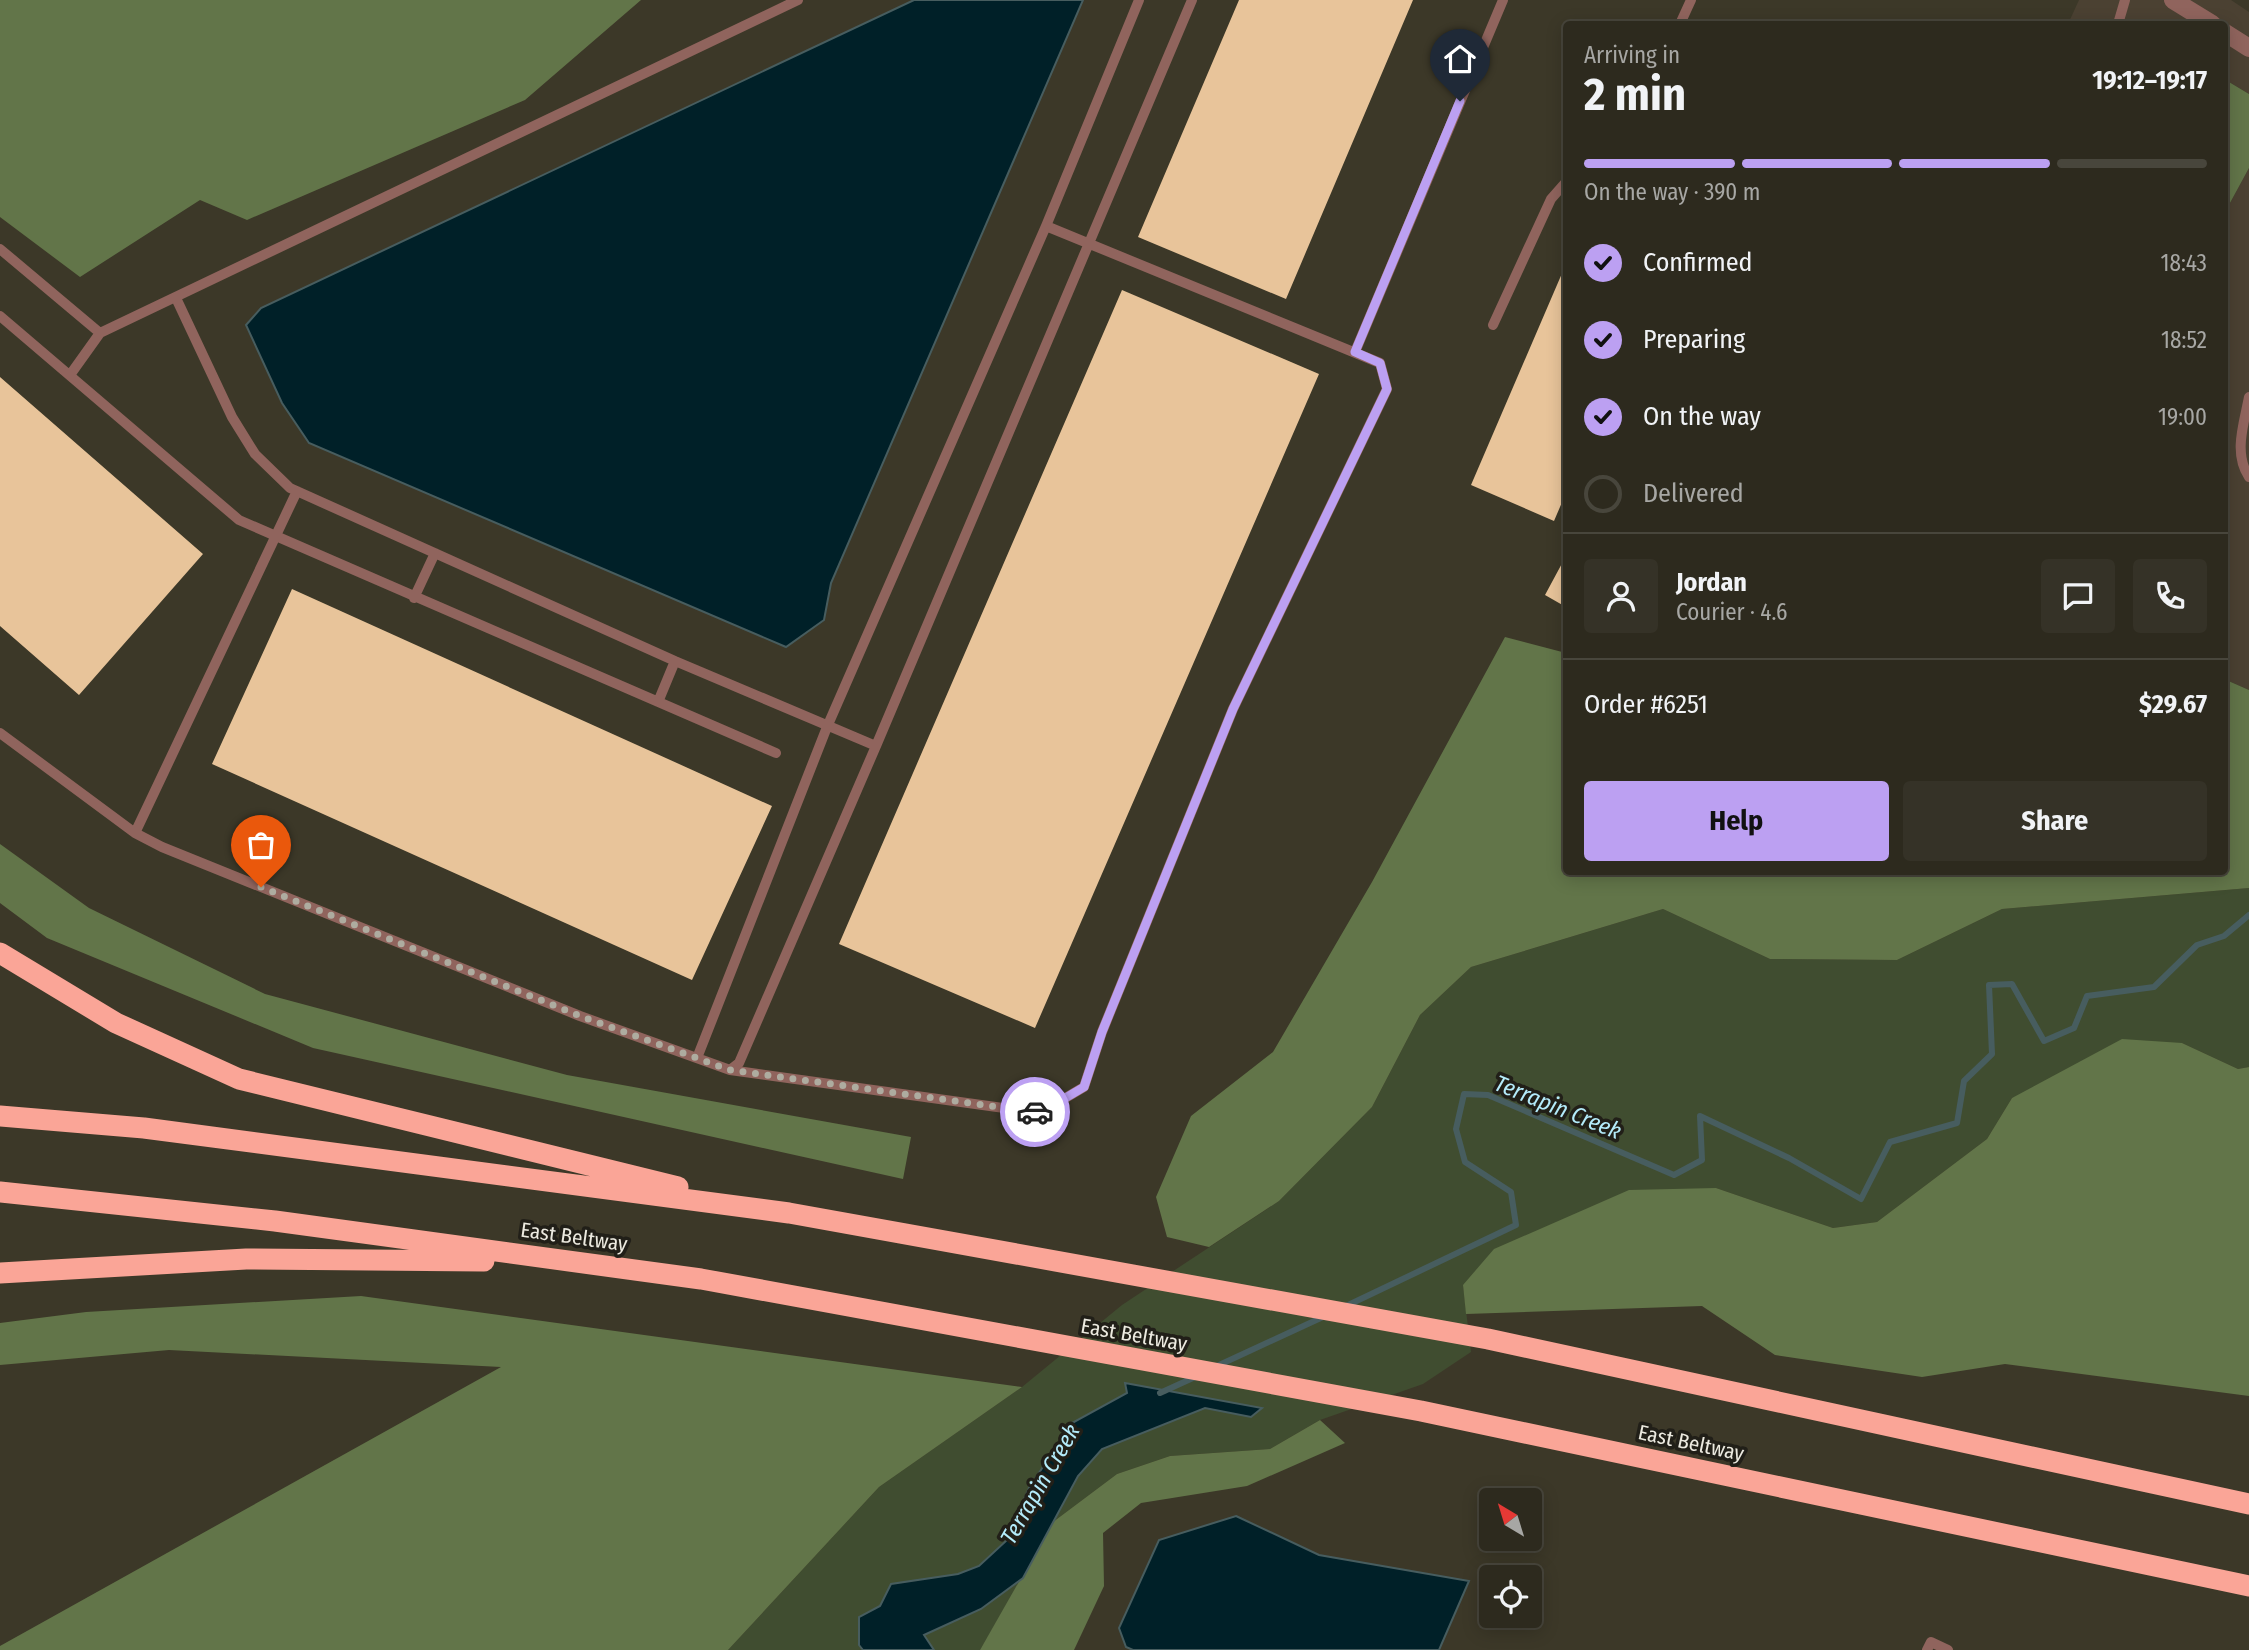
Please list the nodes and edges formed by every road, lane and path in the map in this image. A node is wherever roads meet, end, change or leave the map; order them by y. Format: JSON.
{"nodes":[{"id":1,"x":798,"y":0,"type":"edge"},
{"id":2,"x":1139,"y":0,"type":"edge"},
{"id":3,"x":1192,"y":0,"type":"edge"},
{"id":4,"x":1503,"y":0,"type":"edge"},
{"id":5,"x":1691,"y":0,"type":"edge"},
{"id":6,"x":2125,"y":0,"type":"edge"},
{"id":7,"x":2173,"y":0,"type":"edge"},
{"id":8,"x":1682,"y":21,"type":"edge"},
{"id":9,"x":2119,"y":21,"type":"edge"},
{"id":10,"x":2207,"y":21,"type":"edge"},
{"id":11,"x":2228,"y":35,"type":"edge"},
{"id":12,"x":2249,"y":48,"type":"edge"},
{"id":13,"x":1563,"y":185,"type":"edge"},
{"id":14,"x":1046,"y":226,"type":"junction"},
{"id":15,"x":1091,"y":243,"type":"junction"},
{"id":16,"x":0,"y":249,"type":"edge"},
{"id":17,"x":176,"y":298,"type":"junction"},
{"id":18,"x":0,"y":316,"type":"edge"},
{"id":19,"x":1493,"y":325,"type":"dead end"},
{"id":20,"x":100,"y":333,"type":"junction"},
{"id":21,"x":1355,"y":352,"type":"junction"},
{"id":22,"x":70,"y":375,"type":"junction"},
{"id":23,"x":2249,"y":397,"type":"edge"},
{"id":24,"x":2249,"y":478,"type":"edge"},
{"id":25,"x":297,"y":491,"type":"junction"},
{"id":26,"x":275,"y":538,"type":"junction"},
{"id":27,"x":435,"y":553,"type":"junction"},
{"id":28,"x":414,"y":598,"type":"junction"},
{"id":29,"x":676,"y":662,"type":"junction"},
{"id":30,"x":658,"y":702,"type":"junction"},
{"id":31,"x":827,"y":727,"type":"junction"},
{"id":32,"x":0,"y":733,"type":"edge"},
{"id":33,"x":876,"y":746,"type":"junction"},
{"id":34,"x":776,"y":753,"type":"dead end"},
{"id":35,"x":135,"y":833,"type":"junction"},
{"id":36,"x":0,"y":953,"type":"edge"},
{"id":37,"x":697,"y":1058,"type":"junction"},
{"id":38,"x":730,"y":1070,"type":"junction"},
{"id":39,"x":0,"y":1116,"type":"edge"},
{"id":40,"x":0,"y":1192,"type":"edge"},
{"id":41,"x":789,"y":1213,"type":"junction"},
{"id":42,"x":576,"y":1262,"type":"junction"},
{"id":43,"x":0,"y":1273,"type":"edge"},
{"id":44,"x":2249,"y":1504,"type":"edge"},
{"id":45,"x":2249,"y":1586,"type":"edge"},
{"id":46,"x":1927,"y":1650,"type":"edge"},
{"id":47,"x":1948,"y":1650,"type":"edge"}],
"edges":[{"from":1,"to":17,"type":"lane"},
{"from":2,"to":14,"type":"lane"},
{"from":3,"to":15,"type":"lane"},
{"from":4,"to":21,"type":"lane"},
{"from":5,"to":8,"type":"lane"},
{"from":6,"to":9,"type":"lane"},
{"from":7,"to":10,"type":"street"},
{"from":11,"to":12,"type":"street"},
{"from":13,"to":19,"type":"lane"},
{"from":14,"to":15,"type":"lane"},
{"from":14,"to":31,"type":"lane"},
{"from":15,"to":21,"type":"lane"},
{"from":15,"to":33,"type":"lane"},
{"from":16,"to":20,"type":"lane"},
{"from":17,"to":20,"type":"lane"},
{"from":17,"to":25,"type":"lane"},
{"from":18,"to":22,"type":"lane"},
{"from":20,"to":22,"type":"lane"},
{"from":21,"to":38,"type":"lane"},
{"from":22,"to":26,"type":"lane"},
{"from":23,"to":24,"type":"lane"},
{"from":25,"to":26,"type":"lane"},
{"from":25,"to":27,"type":"lane"},
{"from":26,"to":28,"type":"lane"},
{"from":26,"to":35,"type":"lane"},
{"from":27,"to":28,"type":"lane"},
{"from":27,"to":29,"type":"lane"},
{"from":28,"to":30,"type":"lane"},
{"from":29,"to":30,"type":"lane"},
{"from":29,"to":31,"type":"lane"},
{"from":30,"to":34,"type":"lane"},
{"from":31,"to":33,"type":"lane"},
{"from":31,"to":37,"type":"lane"},
{"from":32,"to":35,"type":"lane"},
{"from":33,"to":38,"type":"lane"},
{"from":35,"to":37,"type":"lane"},
{"from":36,"to":41,"type":"highway"},
{"from":37,"to":38,"type":"lane"},
{"from":39,"to":41,"type":"highway"},
{"from":40,"to":42,"type":"highway","name":"East Beltway"},
{"from":41,"to":44,"type":"highway"},
{"from":42,"to":43,"type":"highway"},
{"from":42,"to":45,"type":"highway","name":"East Beltway"},
{"from":46,"to":47,"type":"lane"}]}
